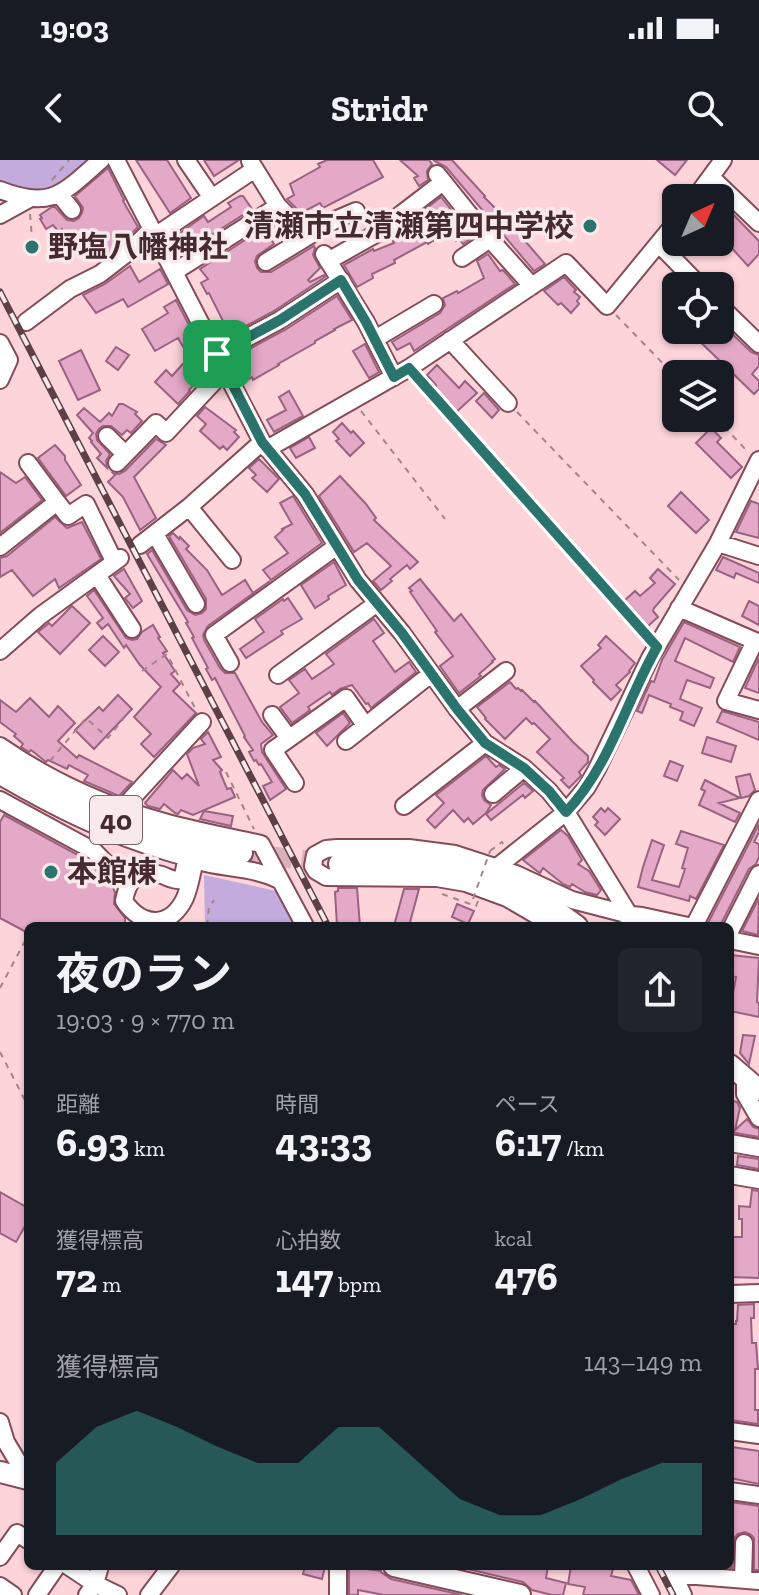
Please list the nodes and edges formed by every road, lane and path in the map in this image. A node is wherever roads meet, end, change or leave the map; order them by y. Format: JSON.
{"nodes":[{"id":1,"x":69,"y":160,"type":"edge"},
{"id":2,"x":101,"y":160,"type":"edge"},
{"id":3,"x":116,"y":160,"type":"edge"},
{"id":4,"x":186,"y":160,"type":"edge"},
{"id":5,"x":723,"y":160,"type":"edge"},
{"id":6,"x":252,"y":165,"type":"edge"},
{"id":7,"x":711,"y":177,"type":"junction"},
{"id":8,"x":706,"y":184,"type":"edge"},
{"id":9,"x":54,"y":188,"type":"junction"},
{"id":10,"x":0,"y":190,"type":"edge"},
{"id":11,"x":212,"y":198,"type":"junction"},
{"id":12,"x":29,"y":199,"type":"junction"},
{"id":13,"x":278,"y":206,"type":"junction"},
{"id":14,"x":72,"y":210,"type":"dead end"},
{"id":15,"x":356,"y":211,"type":"dead end"},
{"id":16,"x":0,"y":215,"type":"edge"},
{"id":17,"x":759,"y":223,"type":"edge"},
{"id":18,"x":153,"y":233,"type":"junction"},
{"id":19,"x":309,"y":234,"type":"junction"},
{"id":20,"x":490,"y":239,"type":"junction"},
{"id":21,"x":662,"y":240,"type":"edge"},
{"id":22,"x":659,"y":244,"type":"junction"},
{"id":23,"x":462,"y":258,"type":"dead end"},
{"id":24,"x":34,"y":261,"type":"dead end"},
{"id":25,"x":266,"y":262,"type":"dead end"},
{"id":26,"x":174,"y":272,"type":"junction"},
{"id":27,"x":686,"y":272,"type":"edge"},
{"id":28,"x":341,"y":280,"type":"junction"},
{"id":29,"x":532,"y":286,"type":"junction"},
{"id":30,"x":434,"y":304,"type":"dead end"},
{"id":31,"x":607,"y":306,"type":"junction"},
{"id":32,"x":734,"y":320,"type":"edge"},
{"id":33,"x":26,"y":322,"type":"dead end"},
{"id":34,"x":375,"y":339,"type":"junction"},
{"id":35,"x":450,"y":340,"type":"junction"},
{"id":36,"x":0,"y":343,"type":"edge"},
{"id":37,"x":759,"y":344,"type":"edge"},
{"id":38,"x":217,"y":354,"type":"junction"},
{"id":39,"x":662,"y":363,"type":"edge"},
{"id":40,"x":225,"y":370,"type":"junction"},
{"id":41,"x":402,"y":372,"type":"junction"},
{"id":42,"x":0,"y":380,"type":"edge"},
{"id":43,"x":353,"y":401,"type":"junction"},
{"id":44,"x":508,"y":403,"type":"joint"},
{"id":45,"x":730,"y":432,"type":"edge"},
{"id":46,"x":107,"y":436,"type":"dead end"},
{"id":47,"x":265,"y":446,"type":"junction"},
{"id":48,"x":758,"y":461,"type":"edge"},
{"id":49,"x":28,"y":463,"type":"dead end"},
{"id":50,"x":57,"y":502,"type":"junction"},
{"id":51,"x":189,"y":507,"type":"junction"},
{"id":52,"x":445,"y":519,"type":"dead end"},
{"id":53,"x":155,"y":534,"type":"junction"},
{"id":54,"x":718,"y":543,"type":"junction"},
{"id":55,"x":140,"y":545,"type":"dead end"},
{"id":56,"x":337,"y":546,"type":"junction"},
{"id":57,"x":0,"y":547,"type":"edge"},
{"id":58,"x":759,"y":556,"type":"edge"},
{"id":59,"x":232,"y":560,"type":"dead end"},
{"id":60,"x":97,"y":575,"type":"junction"},
{"id":61,"x":689,"y":591,"type":"junction"},
{"id":62,"x":196,"y":604,"type":"dead end"},
{"id":63,"x":376,"y":604,"type":"junction"},
{"id":64,"x":679,"y":608,"type":"junction"},
{"id":65,"x":132,"y":629,"type":"dead end"},
{"id":66,"x":657,"y":647,"type":"junction"},
{"id":67,"x":0,"y":651,"type":"edge"},
{"id":68,"x":230,"y":663,"type":"dead end"},
{"id":69,"x":142,"y":671,"type":"dead end"},
{"id":70,"x":506,"y":671,"type":"dead end"},
{"id":71,"x":431,"y":674,"type":"junction"},
{"id":72,"x":278,"y":675,"type":"dead end"},
{"id":73,"x":457,"y":709,"type":"junction"},
{"id":74,"x":759,"y":710,"type":"edge"},
{"id":75,"x":272,"y":715,"type":"dead end"},
{"id":76,"x":124,"y":718,"type":"dead end"},
{"id":77,"x":202,"y":722,"type":"joint"},
{"id":78,"x":365,"y":725,"type":"junction"},
{"id":79,"x":289,"y":738,"type":"junction"},
{"id":80,"x":346,"y":741,"type":"dead end"},
{"id":81,"x":485,"y":743,"type":"junction"},
{"id":82,"x":0,"y":746,"type":"edge"},
{"id":83,"x":0,"y":760,"type":"edge"},
{"id":84,"x":524,"y":768,"type":"junction"},
{"id":85,"x":42,"y":772,"type":"junction"},
{"id":86,"x":226,"y":772,"type":"dead end"},
{"id":87,"x":0,"y":776,"type":"edge"},
{"id":88,"x":295,"y":783,"type":"dead end"},
{"id":89,"x":493,"y":794,"type":"dead end"},
{"id":90,"x":0,"y":800,"type":"edge"},
{"id":91,"x":759,"y":800,"type":"edge"},
{"id":92,"x":404,"y":806,"type":"dead end"},
{"id":93,"x":123,"y":808,"type":"junction"},
{"id":94,"x":566,"y":812,"type":"junction"},
{"id":95,"x":502,"y":842,"type":"dead end"},
{"id":96,"x":256,"y":849,"type":"junction"},
{"id":97,"x":191,"y":858,"type":"junction"},
{"id":98,"x":339,"y":864,"type":"tunnel mouth"},
{"id":99,"x":224,"y":866,"type":"junction"},
{"id":100,"x":497,"y":867,"type":"junction"},
{"id":101,"x":255,"y":871,"type":"junction"},
{"id":102,"x":759,"y":874,"type":"edge"},
{"id":103,"x":281,"y":881,"type":"junction"},
{"id":104,"x":221,"y":884,"type":"dead end"},
{"id":105,"x":127,"y":885,"type":"junction"},
{"id":106,"x":442,"y":894,"type":"dead end"},
{"id":107,"x":473,"y":899,"type":"dead end"},
{"id":108,"x":214,"y":900,"type":"dead end"},
{"id":109,"x":541,"y":900,"type":"junction"},
{"id":110,"x":470,"y":904,"type":"dead end"},
{"id":111,"x":133,"y":918,"type":"edge"},
{"id":112,"x":633,"y":920,"type":"edge"},
{"id":113,"x":207,"y":922,"type":"edge"},
{"id":114,"x":303,"y":922,"type":"edge"},
{"id":115,"x":548,"y":922,"type":"edge"},
{"id":116,"x":571,"y":922,"type":"edge"},
{"id":117,"x":670,"y":922,"type":"edge"},
{"id":118,"x":696,"y":922,"type":"edge"},
{"id":119,"x":734,"y":923,"type":"edge"},
{"id":120,"x":734,"y":941,"type":"edge"},
{"id":121,"x":24,"y":943,"type":"edge"},
{"id":122,"x":759,"y":946,"type":"edge"},
{"id":123,"x":0,"y":988,"type":"edge"},
{"id":124,"x":0,"y":1052,"type":"edge"},
{"id":125,"x":745,"y":1078,"type":"edge"},
{"id":126,"x":24,"y":1098,"type":"edge"},
{"id":127,"x":759,"y":1118,"type":"edge"},
{"id":128,"x":734,"y":1144,"type":"edge"},
{"id":129,"x":759,"y":1148,"type":"edge"},
{"id":130,"x":734,"y":1176,"type":"edge"},
{"id":131,"x":759,"y":1180,"type":"edge"},
{"id":132,"x":759,"y":1293,"type":"edge"},
{"id":133,"x":734,"y":1294,"type":"edge"},
{"id":134,"x":0,"y":1422,"type":"edge"},
{"id":135,"x":734,"y":1432,"type":"edge"},
{"id":136,"x":759,"y":1435,"type":"edge"},
{"id":137,"x":15,"y":1476,"type":"edge"},
{"id":138,"x":734,"y":1492,"type":"edge"},
{"id":139,"x":759,"y":1495,"type":"edge"},
{"id":140,"x":24,"y":1537,"type":"edge"},
{"id":141,"x":744,"y":1543,"type":"dead end"},
{"id":142,"x":0,"y":1557,"type":"edge"},
{"id":143,"x":54,"y":1570,"type":"edge"},
{"id":144,"x":72,"y":1570,"type":"edge"},
{"id":145,"x":98,"y":1570,"type":"edge"},
{"id":146,"x":168,"y":1570,"type":"edge"},
{"id":147,"x":338,"y":1570,"type":"edge"},
{"id":148,"x":411,"y":1570,"type":"edge"},
{"id":149,"x":638,"y":1570,"type":"edge"},
{"id":150,"x":670,"y":1570,"type":"edge"},
{"id":151,"x":711,"y":1572,"type":"edge"},
{"id":152,"x":751,"y":1581,"type":"edge"},
{"id":153,"x":0,"y":1586,"type":"edge"},
{"id":154,"x":91,"y":1589,"type":"edge"},
{"id":155,"x":13,"y":1595,"type":"edge"},
{"id":156,"x":37,"y":1595,"type":"edge"},
{"id":157,"x":118,"y":1595,"type":"edge"},
{"id":158,"x":149,"y":1595,"type":"edge"},
{"id":159,"x":338,"y":1595,"type":"edge"},
{"id":160,"x":520,"y":1595,"type":"edge"},
{"id":161,"x":651,"y":1595,"type":"edge"},
{"id":162,"x":683,"y":1595,"type":"edge"}],
"edges":[{"from":1,"to":9,"type":"path"},
{"from":2,"to":9,"type":"street"},
{"from":3,"to":18,"type":"street"},
{"from":4,"to":11,"type":"street"},
{"from":5,"to":7,"type":"street"},
{"from":6,"to":11,"type":"street"},
{"from":6,"to":13,"type":"street"},
{"from":7,"to":8,"type":"street"},
{"from":7,"to":17,"type":"street"},
{"from":9,"to":12,"type":"street"},
{"from":9,"to":14,"type":"street"},
{"from":10,"to":12,"type":"street"},
{"from":11,"to":18,"type":"street"},
{"from":12,"to":16,"type":"street"},
{"from":12,"to":24,"type":"path"},
{"from":13,"to":19,"type":"street"},
{"from":13,"to":26,"type":"street"},
{"from":15,"to":19,"type":"street"},
{"from":18,"to":26,"type":"street"},
{"from":18,"to":33,"type":"street"},
{"from":19,"to":25,"type":"street"},
{"from":20,"to":23,"type":"street"},
{"from":20,"to":28,"type":"street"},
{"from":20,"to":29,"type":"street"},
{"from":21,"to":22,"type":"street"},
{"from":22,"to":27,"type":"street"},
{"from":22,"to":31,"type":"street"},
{"from":26,"to":38,"type":"street"},
{"from":28,"to":34,"type":"street"},
{"from":28,"to":38,"type":"street"},
{"from":29,"to":31,"type":"street"},
{"from":29,"to":35,"type":"street"},
{"from":30,"to":34,"type":"street"},
{"from":31,"to":39,"type":"path"},
{"from":32,"to":37,"type":"street"},
{"from":34,"to":41,"type":"street"},
{"from":35,"to":41,"type":"street"},
{"from":35,"to":44,"type":"street"},
{"from":36,"to":42,"type":"street"},
{"from":38,"to":40,"type":"street"},
{"from":40,"to":46,"type":"street"},
{"from":40,"to":47,"type":"street"},
{"from":41,"to":43,"type":"street"},
{"from":41,"to":66,"type":"path"},
{"from":43,"to":47,"type":"street"},
{"from":43,"to":52,"type":"path"},
{"from":44,"to":61,"type":"path"},
{"from":45,"to":48,"type":"path"},
{"from":47,"to":51,"type":"street"},
{"from":47,"to":56,"type":"street"},
{"from":48,"to":54,"type":"street"},
{"from":49,"to":50,"type":"street"},
{"from":50,"to":57,"type":"street"},
{"from":50,"to":60,"type":"street"},
{"from":51,"to":53,"type":"street"},
{"from":51,"to":59,"type":"street"},
{"from":53,"to":55,"type":"street"},
{"from":53,"to":62,"type":"street"},
{"from":54,"to":58,"type":"street"},
{"from":54,"to":61,"type":"street"},
{"from":56,"to":63,"type":"street"},
{"from":56,"to":68,"type":"street"},
{"from":60,"to":65,"type":"street"},
{"from":60,"to":67,"type":"street"},
{"from":61,"to":64,"type":"street"},
{"from":63,"to":71,"type":"street"},
{"from":63,"to":72,"type":"street"},
{"from":64,"to":66,"type":"street"},
{"from":64,"to":74,"type":"street"},
{"from":66,"to":94,"type":"street"},
{"from":69,"to":77,"type":"path"},
{"from":70,"to":73,"type":"street"},
{"from":71,"to":73,"type":"street"},
{"from":71,"to":78,"type":"street"},
{"from":73,"to":81,"type":"street"},
{"from":75,"to":79,"type":"street"},
{"from":76,"to":85,"type":"path"},
{"from":77,"to":93,"type":"street"},
{"from":78,"to":79,"type":"street"},
{"from":78,"to":80,"type":"street"},
{"from":79,"to":88,"type":"street"},
{"from":81,"to":84,"type":"street"},
{"from":81,"to":92,"type":"street"},
{"from":82,"to":85,"type":"street"},
{"from":83,"to":96,"type":"main road","number":"40"},
{"from":84,"to":89,"type":"street"},
{"from":84,"to":94,"type":"street"},
{"from":85,"to":93,"type":"street"},
{"from":86,"to":96,"type":"path"},
{"from":87,"to":97,"type":"street"},
{"from":90,"to":105,"type":"street"},
{"from":91,"to":118,"type":"street"},
{"from":93,"to":96,"type":"street"},
{"from":94,"to":100,"type":"street"},
{"from":94,"to":112,"type":"street"},
{"from":95,"to":107,"type":"path","bridge":true},
{"from":96,"to":101,"type":"street"},
{"from":96,"to":103,"type":"street"},
{"from":97,"to":99,"type":"street"},
{"from":97,"to":105,"type":"street"},
{"from":97,"to":111,"type":"street"},
{"from":98,"to":109,"type":"main road"},
{"from":99,"to":101,"type":"street"},
{"from":99,"to":104,"type":"street"},
{"from":100,"to":112,"type":"street"},
{"from":100,"to":115,"type":"street"},
{"from":101,"to":103,"type":"street"},
{"from":102,"to":119,"type":"street"},
{"from":103,"to":114,"type":"street"},
{"from":105,"to":111,"type":"street"},
{"from":106,"to":110,"type":"path"},
{"from":108,"to":113,"type":"path"},
{"from":109,"to":112,"type":"street"},
{"from":109,"to":116,"type":"main road"},
{"from":112,"to":117,"type":"street"},
{"from":120,"to":122,"type":"street"},
{"from":121,"to":123,"type":"path"},
{"from":124,"to":126,"type":"path"},
{"from":125,"to":127,"type":"street"},
{"from":128,"to":129,"type":"street"},
{"from":130,"to":131,"type":"street"},
{"from":132,"to":133,"type":"street"},
{"from":134,"to":137,"type":"street"},
{"from":135,"to":136,"type":"street"},
{"from":138,"to":139,"type":"street"},
{"from":140,"to":142,"type":"street"},
{"from":141,"to":152,"type":"street"},
{"from":143,"to":156,"type":"street"},
{"from":144,"to":154,"type":"street"},
{"from":145,"to":154,"type":"street"},
{"from":146,"to":158,"type":"street"},
{"from":147,"to":159,"type":"street"},
{"from":148,"to":160,"type":"main road"},
{"from":149,"to":161,"type":"street"},
{"from":150,"to":151,"type":"street"},
{"from":150,"to":162,"type":"street"},
{"from":151,"to":152,"type":"street"},
{"from":153,"to":155,"type":"street"},
{"from":154,"to":157,"type":"street"}]}
